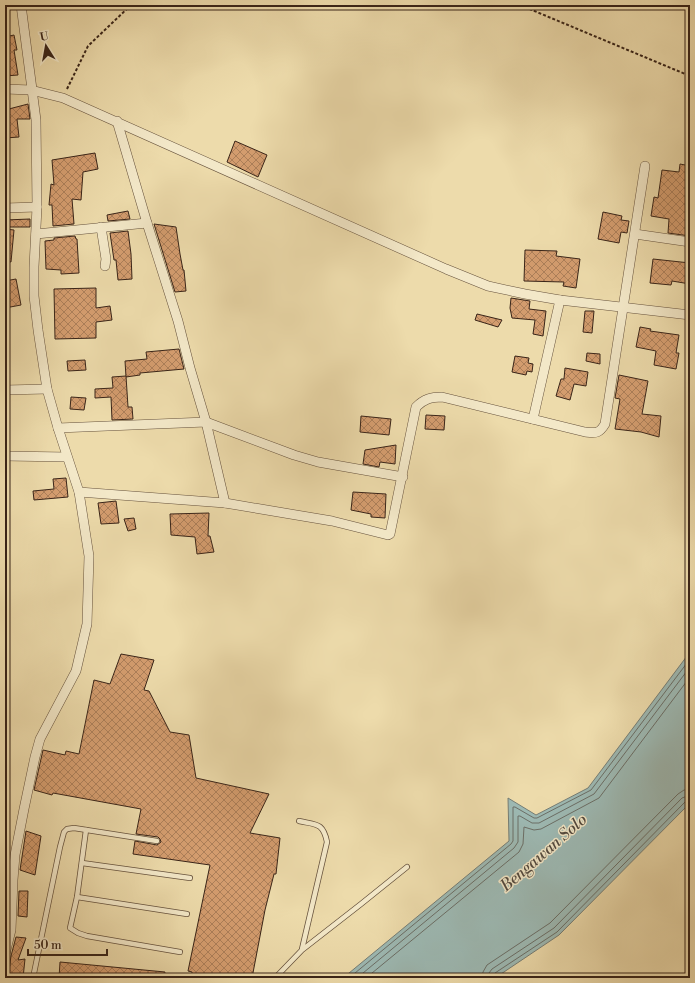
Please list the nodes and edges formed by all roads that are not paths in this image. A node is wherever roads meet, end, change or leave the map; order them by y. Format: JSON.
{"nodes":[{"id":1,"x":21,"y":5,"type":"edge"},
{"id":2,"x":5,"y":89,"type":"edge"},
{"id":3,"x":32,"y":90,"type":"junction"},
{"id":4,"x":117,"y":121,"type":"junction"},
{"id":5,"x":645,"y":166,"type":"dead end"},
{"id":6,"x":37,"y":207,"type":"junction"},
{"id":7,"x":5,"y":208,"type":"edge"},
{"id":8,"x":147,"y":223,"type":"junction"},
{"id":9,"x":101,"y":227,"type":"junction"},
{"id":10,"x":36,"y":234,"type":"junction"},
{"id":11,"x":635,"y":234,"type":"junction"},
{"id":12,"x":690,"y":242,"type":"edge"},
{"id":13,"x":104,"y":266,"type":"dead end"},
{"id":14,"x":560,"y":300,"type":"junction"},
{"id":15,"x":624,"y":308,"type":"junction"},
{"id":16,"x":690,"y":315,"type":"edge"},
{"id":17,"x":47,"y":389,"type":"junction"},
{"id":18,"x":5,"y":390,"type":"edge"},
{"id":19,"x":533,"y":419,"type":"junction"},
{"id":20,"x":206,"y":422,"type":"junction"},
{"id":21,"x":58,"y":428,"type":"junction"},
{"id":22,"x":5,"y":456,"type":"edge"},
{"id":23,"x":67,"y":457,"type":"junction"},
{"id":24,"x":402,"y":477,"type":"junction"},
{"id":25,"x":79,"y":492,"type":"junction"},
{"id":26,"x":225,"y":503,"type":"junction"},
{"id":27,"x":299,"y":822,"type":"dead end"},
{"id":28,"x":86,"y":830,"type":"junction"},
{"id":29,"x":157,"y":841,"type":"dead end"},
{"id":30,"x":82,"y":863,"type":"junction"},
{"id":31,"x":407,"y":867,"type":"dead end"},
{"id":32,"x":190,"y":878,"type":"dead end"},
{"id":33,"x":77,"y":897,"type":"junction"},
{"id":34,"x":187,"y":914,"type":"dead end"},
{"id":35,"x":302,"y":950,"type":"junction"},
{"id":36,"x":180,"y":952,"type":"dead end"},
{"id":37,"x":5,"y":954,"type":"edge"},
{"id":38,"x":33,"y":978,"type":"edge"},
{"id":39,"x":276,"y":978,"type":"edge"}],
"edges":[{"from":1,"to":3,"type":"street"},
{"from":2,"to":3,"type":"street"},
{"from":3,"to":4,"type":"street"},
{"from":3,"to":6,"type":"street"},
{"from":4,"to":8,"type":"street"},
{"from":4,"to":14,"type":"street"},
{"from":5,"to":11,"type":"street"},
{"from":6,"to":7,"type":"street"},
{"from":6,"to":10,"type":"street"},
{"from":8,"to":9,"type":"street"},
{"from":8,"to":20,"type":"street"},
{"from":9,"to":10,"type":"street"},
{"from":9,"to":13,"type":"street"},
{"from":10,"to":17,"type":"street"},
{"from":11,"to":12,"type":"street"},
{"from":11,"to":15,"type":"street"},
{"from":14,"to":15,"type":"street"},
{"from":14,"to":19,"type":"street"},
{"from":15,"to":16,"type":"street"},
{"from":15,"to":19,"type":"street"},
{"from":17,"to":18,"type":"street"},
{"from":17,"to":21,"type":"street"},
{"from":19,"to":24,"type":"street"},
{"from":20,"to":21,"type":"street"},
{"from":20,"to":24,"type":"street"},
{"from":20,"to":26,"type":"street"},
{"from":21,"to":23,"type":"street"},
{"from":22,"to":23,"type":"street"},
{"from":23,"to":25,"type":"street"},
{"from":24,"to":26,"type":"street"},
{"from":25,"to":26,"type":"street"},
{"from":25,"to":37,"type":"street"},
{"from":27,"to":35,"type":"lane"},
{"from":28,"to":29,"type":"lane"},
{"from":28,"to":30,"type":"lane"},
{"from":28,"to":38,"type":"lane"},
{"from":30,"to":32,"type":"lane"},
{"from":30,"to":33,"type":"lane"},
{"from":31,"to":35,"type":"lane"},
{"from":33,"to":34,"type":"lane"},
{"from":33,"to":36,"type":"lane"},
{"from":35,"to":39,"type":"lane"}]}
